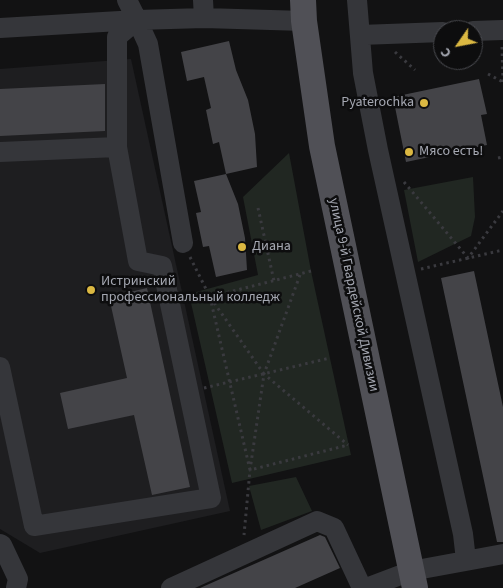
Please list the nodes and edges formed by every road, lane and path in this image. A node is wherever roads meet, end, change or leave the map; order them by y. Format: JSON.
{"nodes":[{"id":1,"x":127,"y":0,"type":"edge"},
{"id":2,"x":357,"y":0,"type":"edge"},
{"id":3,"x":204,"y":9,"type":"edge"},
{"id":4,"x":303,"y":11,"type":"edge"},
{"id":5,"x":137,"y":20,"type":"junction"},
{"id":6,"x":0,"y":28,"type":"edge"},
{"id":7,"x":502,"y":30,"type":"edge"},
{"id":8,"x":483,"y":31,"type":"edge"},
{"id":9,"x":433,"y":32,"type":"edge"},
{"id":10,"x":360,"y":35,"type":"junction"},
{"id":11,"x":488,"y":74,"type":"dead end"},
{"id":12,"x":503,"y":82,"type":"edge"},
{"id":13,"x":117,"y":147,"type":"junction"},
{"id":14,"x":0,"y":152,"type":"edge"},
{"id":15,"x":503,"y":157,"type":"edge"},
{"id":16,"x":498,"y":158,"type":"dead end"},
{"id":17,"x":402,"y":180,"type":"dead end"},
{"id":18,"x":258,"y":208,"type":"dead end"},
{"id":19,"x":502,"y":213,"type":"edge"},
{"id":20,"x":183,"y":243,"type":"joint"},
{"id":21,"x":503,"y":250,"type":"edge"},
{"id":22,"x":468,"y":258,"type":"junction"},
{"id":23,"x":311,"y":271,"type":"dead end"},
{"id":24,"x":405,"y":273,"type":"junction"},
{"id":25,"x":300,"y":274,"type":"junction"},
{"id":26,"x":274,"y":281,"type":"junction"},
{"id":27,"x":210,"y":297,"type":"junction"},
{"id":28,"x":330,"y":358,"type":"dead end"},
{"id":29,"x":0,"y":367,"type":"edge"},
{"id":30,"x":264,"y":374,"type":"junction"},
{"id":31,"x":230,"y":382,"type":"junction"},
{"id":32,"x":190,"y":392,"type":"junction"},
{"id":33,"x":250,"y":470,"type":"junction"},
{"id":34,"x":0,"y":544,"type":"edge"},
{"id":35,"x":503,"y":554,"type":"edge"},
{"id":36,"x":242,"y":555,"type":"junction"},
{"id":37,"x":466,"y":560,"type":"junction"},
{"id":38,"x":413,"y":579,"type":"edge"},
{"id":39,"x":11,"y":583,"type":"edge"},
{"id":40,"x":171,"y":588,"type":"edge"},
{"id":41,"x":362,"y":588,"type":"edge"},
{"id":42,"x":366,"y":588,"type":"edge"}],
"edges":[{"from":1,"to":5,"type":"street"},
{"from":2,"to":10,"type":"street"},
{"from":3,"to":4,"type":"street"},
{"from":3,"to":5,"type":"street"},
{"from":4,"to":38,"type":"main road","name":"улица 9-й Гвардейской Дивизии"},
{"from":5,"to":6,"type":"street"},
{"from":5,"to":13,"type":"street"},
{"from":5,"to":20,"type":"street"},
{"from":7,"to":8,"type":"street"},
{"from":7,"to":12,"type":"path"},
{"from":9,"to":10,"type":"street"},
{"from":10,"to":24,"type":"street"},
{"from":11,"to":12,"type":"path"},
{"from":13,"to":14,"type":"street"},
{"from":13,"to":32,"type":"street"},
{"from":15,"to":16,"type":"path"},
{"from":17,"to":22,"type":"path"},
{"from":18,"to":26,"type":"path"},
{"from":19,"to":22,"type":"path"},
{"from":20,"to":27,"type":"path"},
{"from":21,"to":22,"type":"path"},
{"from":22,"to":24,"type":"path"},
{"from":23,"to":25,"type":"path"},
{"from":24,"to":37,"type":"street"},
{"from":25,"to":26,"type":"path"},
{"from":25,"to":30,"type":"path"},
{"from":26,"to":27,"type":"path"},
{"from":27,"to":30,"type":"path"},
{"from":27,"to":31,"type":"path"},
{"from":28,"to":30,"type":"path"},
{"from":29,"to":32,"type":"street"},
{"from":30,"to":31,"type":"path"},
{"from":30,"to":33,"type":"path"},
{"from":30,"to":33,"type":"path"},
{"from":31,"to":32,"type":"path"},
{"from":31,"to":33,"type":"path"},
{"from":33,"to":36,"type":"path"},
{"from":34,"to":39,"type":"street"},
{"from":35,"to":37,"type":"street"},
{"from":36,"to":40,"type":"street"},
{"from":36,"to":41,"type":"street"},
{"from":37,"to":38,"type":"street"},
{"from":38,"to":42,"type":"street"}]}
